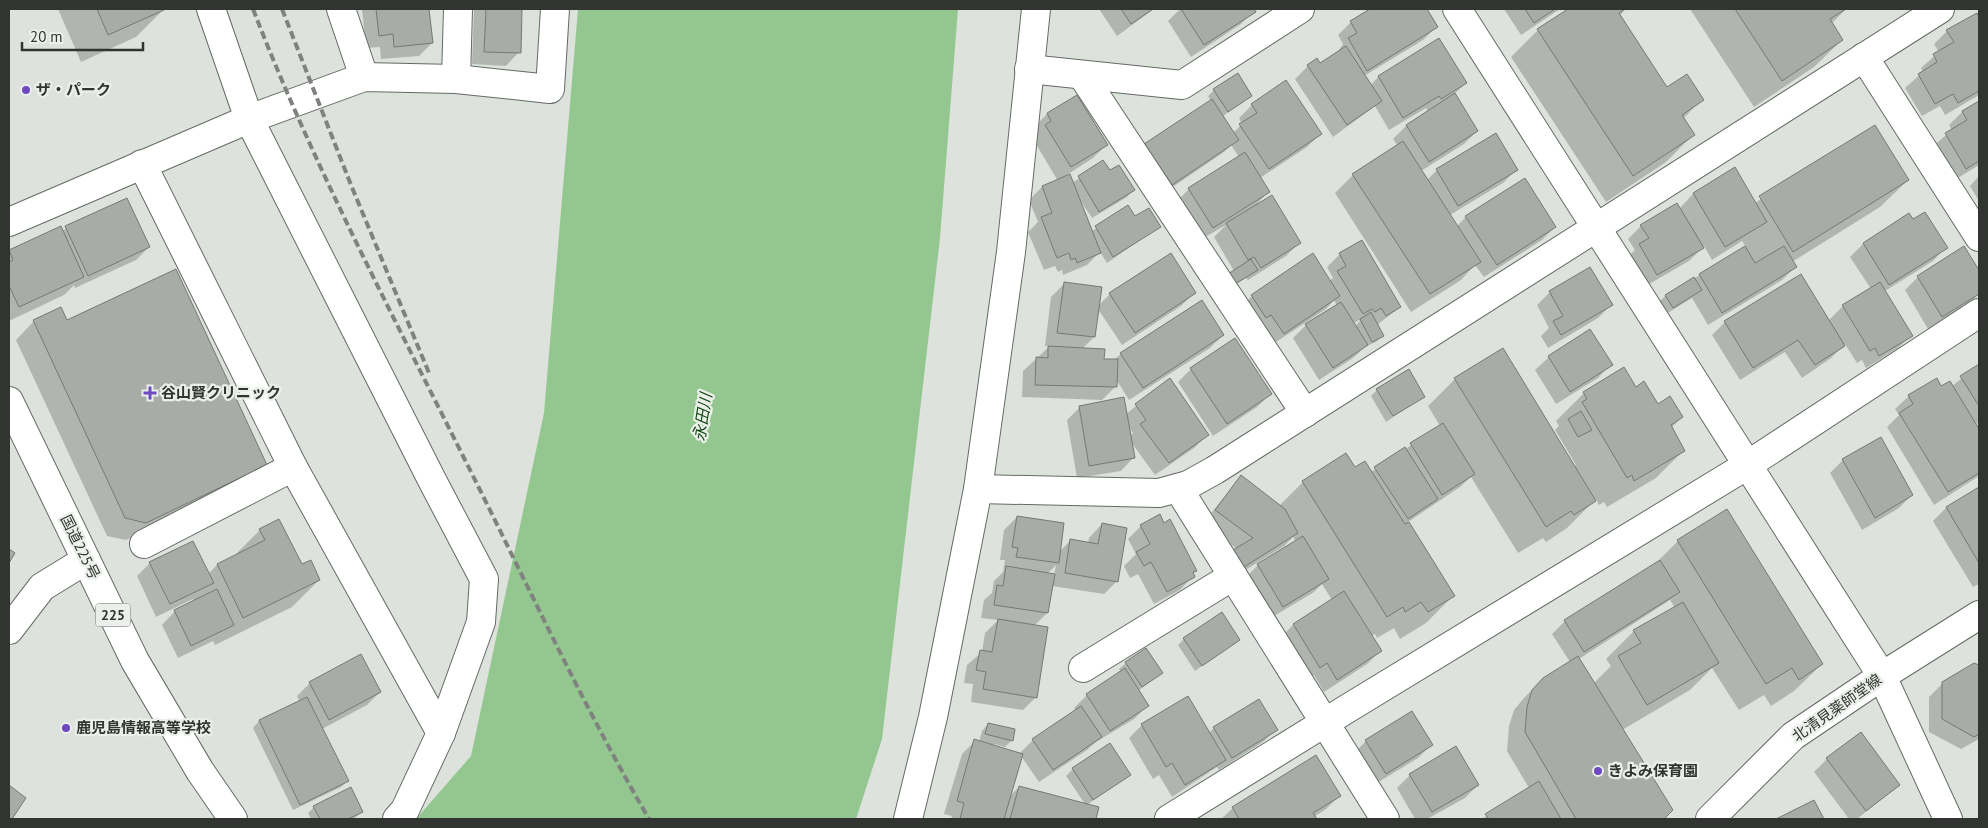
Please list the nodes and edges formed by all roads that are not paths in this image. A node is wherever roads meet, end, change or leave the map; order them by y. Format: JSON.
{"nodes":[{"id":1,"x":211,"y":9,"type":"edge"},
{"id":2,"x":341,"y":9,"type":"edge"},
{"id":3,"x":458,"y":9,"type":"edge"},
{"id":4,"x":554,"y":9,"type":"edge"},
{"id":5,"x":1036,"y":9,"type":"edge"},
{"id":6,"x":1457,"y":9,"type":"edge"},
{"id":7,"x":1940,"y":9,"type":"edge"},
{"id":8,"x":1291,"y":11,"type":"edge"},
{"id":9,"x":1864,"y":57,"type":"junction"},
{"id":10,"x":1029,"y":69,"type":"junction"},
{"id":11,"x":1082,"y":75,"type":"junction"},
{"id":12,"x":364,"y":77,"type":"junction"},
{"id":13,"x":456,"y":78,"type":"junction"},
{"id":14,"x":249,"y":119,"type":"junction"},
{"id":15,"x":142,"y":164,"type":"junction"},
{"id":16,"x":9,"y":222,"type":"edge"},
{"id":17,"x":1596,"y":228,"type":"junction"},
{"id":18,"x":1979,"y":237,"type":"edge"},
{"id":19,"x":1979,"y":313,"type":"edge"},
{"id":20,"x":9,"y":401,"type":"edge"},
{"id":21,"x":1306,"y":413,"type":"junction"},
{"id":22,"x":1746,"y":466,"type":"junction"},
{"id":23,"x":292,"y":467,"type":"junction"},
{"id":24,"x":1178,"y":488,"type":"junction"},
{"id":25,"x":978,"y":490,"type":"junction"},
{"id":26,"x":144,"y":544,"type":"dead end"},
{"id":27,"x":86,"y":560,"type":"junction"},
{"id":28,"x":1233,"y":576,"type":"junction"},
{"id":29,"x":1979,"y":615,"type":"edge"},
{"id":30,"x":9,"y":630,"type":"edge"},
{"id":31,"x":1083,"y":668,"type":"dead end"},
{"id":32,"x":1882,"y":676,"type":"junction"},
{"id":33,"x":1324,"y":722,"type":"junction"},
{"id":34,"x":441,"y":732,"type":"junction"},
{"id":35,"x":233,"y":819,"type":"edge"},
{"id":36,"x":397,"y":819,"type":"edge"},
{"id":37,"x":908,"y":819,"type":"edge"},
{"id":38,"x":1170,"y":819,"type":"edge"},
{"id":39,"x":1385,"y":819,"type":"edge"},
{"id":40,"x":1710,"y":819,"type":"edge"},
{"id":41,"x":1948,"y":819,"type":"edge"}],
"edges":[{"from":1,"to":14,"type":"main road"},
{"from":2,"to":12,"type":"main road"},
{"from":3,"to":13,"type":"main road"},
{"from":4,"to":13,"type":"main road"},
{"from":5,"to":10,"type":"main road"},
{"from":6,"to":17,"type":"main road"},
{"from":7,"to":9,"type":"main road"},
{"from":8,"to":11,"type":"main road"},
{"from":9,"to":17,"type":"main road"},
{"from":9,"to":18,"type":"main road"},
{"from":10,"to":11,"type":"main road"},
{"from":10,"to":25,"type":"main road"},
{"from":11,"to":21,"type":"main road"},
{"from":12,"to":13,"type":"main road"},
{"from":12,"to":14,"type":"main road"},
{"from":14,"to":15,"type":"main road"},
{"from":14,"to":34,"type":"main road"},
{"from":15,"to":16,"type":"main road"},
{"from":15,"to":23,"type":"main road"},
{"from":17,"to":21,"type":"main road"},
{"from":17,"to":22,"type":"main road"},
{"from":19,"to":22,"type":"main road"},
{"from":20,"to":27,"type":"main road","name":"国道225号","number":"225"},
{"from":21,"to":24,"type":"main road"},
{"from":22,"to":32,"type":"main road"},
{"from":22,"to":33,"type":"main road"},
{"from":23,"to":26,"type":"main road"},
{"from":23,"to":34,"type":"main road"},
{"from":24,"to":25,"type":"main road"},
{"from":24,"to":28,"type":"main road"},
{"from":25,"to":37,"type":"main road"},
{"from":27,"to":30,"type":"main road"},
{"from":27,"to":35,"type":"main road","name":"国道225号","number":"225"},
{"from":28,"to":31,"type":"main road"},
{"from":28,"to":33,"type":"main road"},
{"from":29,"to":32,"type":"main road","name":"北清見薬師堂線"},
{"from":32,"to":40,"type":"main road","name":"北清見薬師堂線"},
{"from":32,"to":41,"type":"main road"},
{"from":33,"to":38,"type":"main road"},
{"from":33,"to":39,"type":"main road"},
{"from":34,"to":36,"type":"main road"}]}
